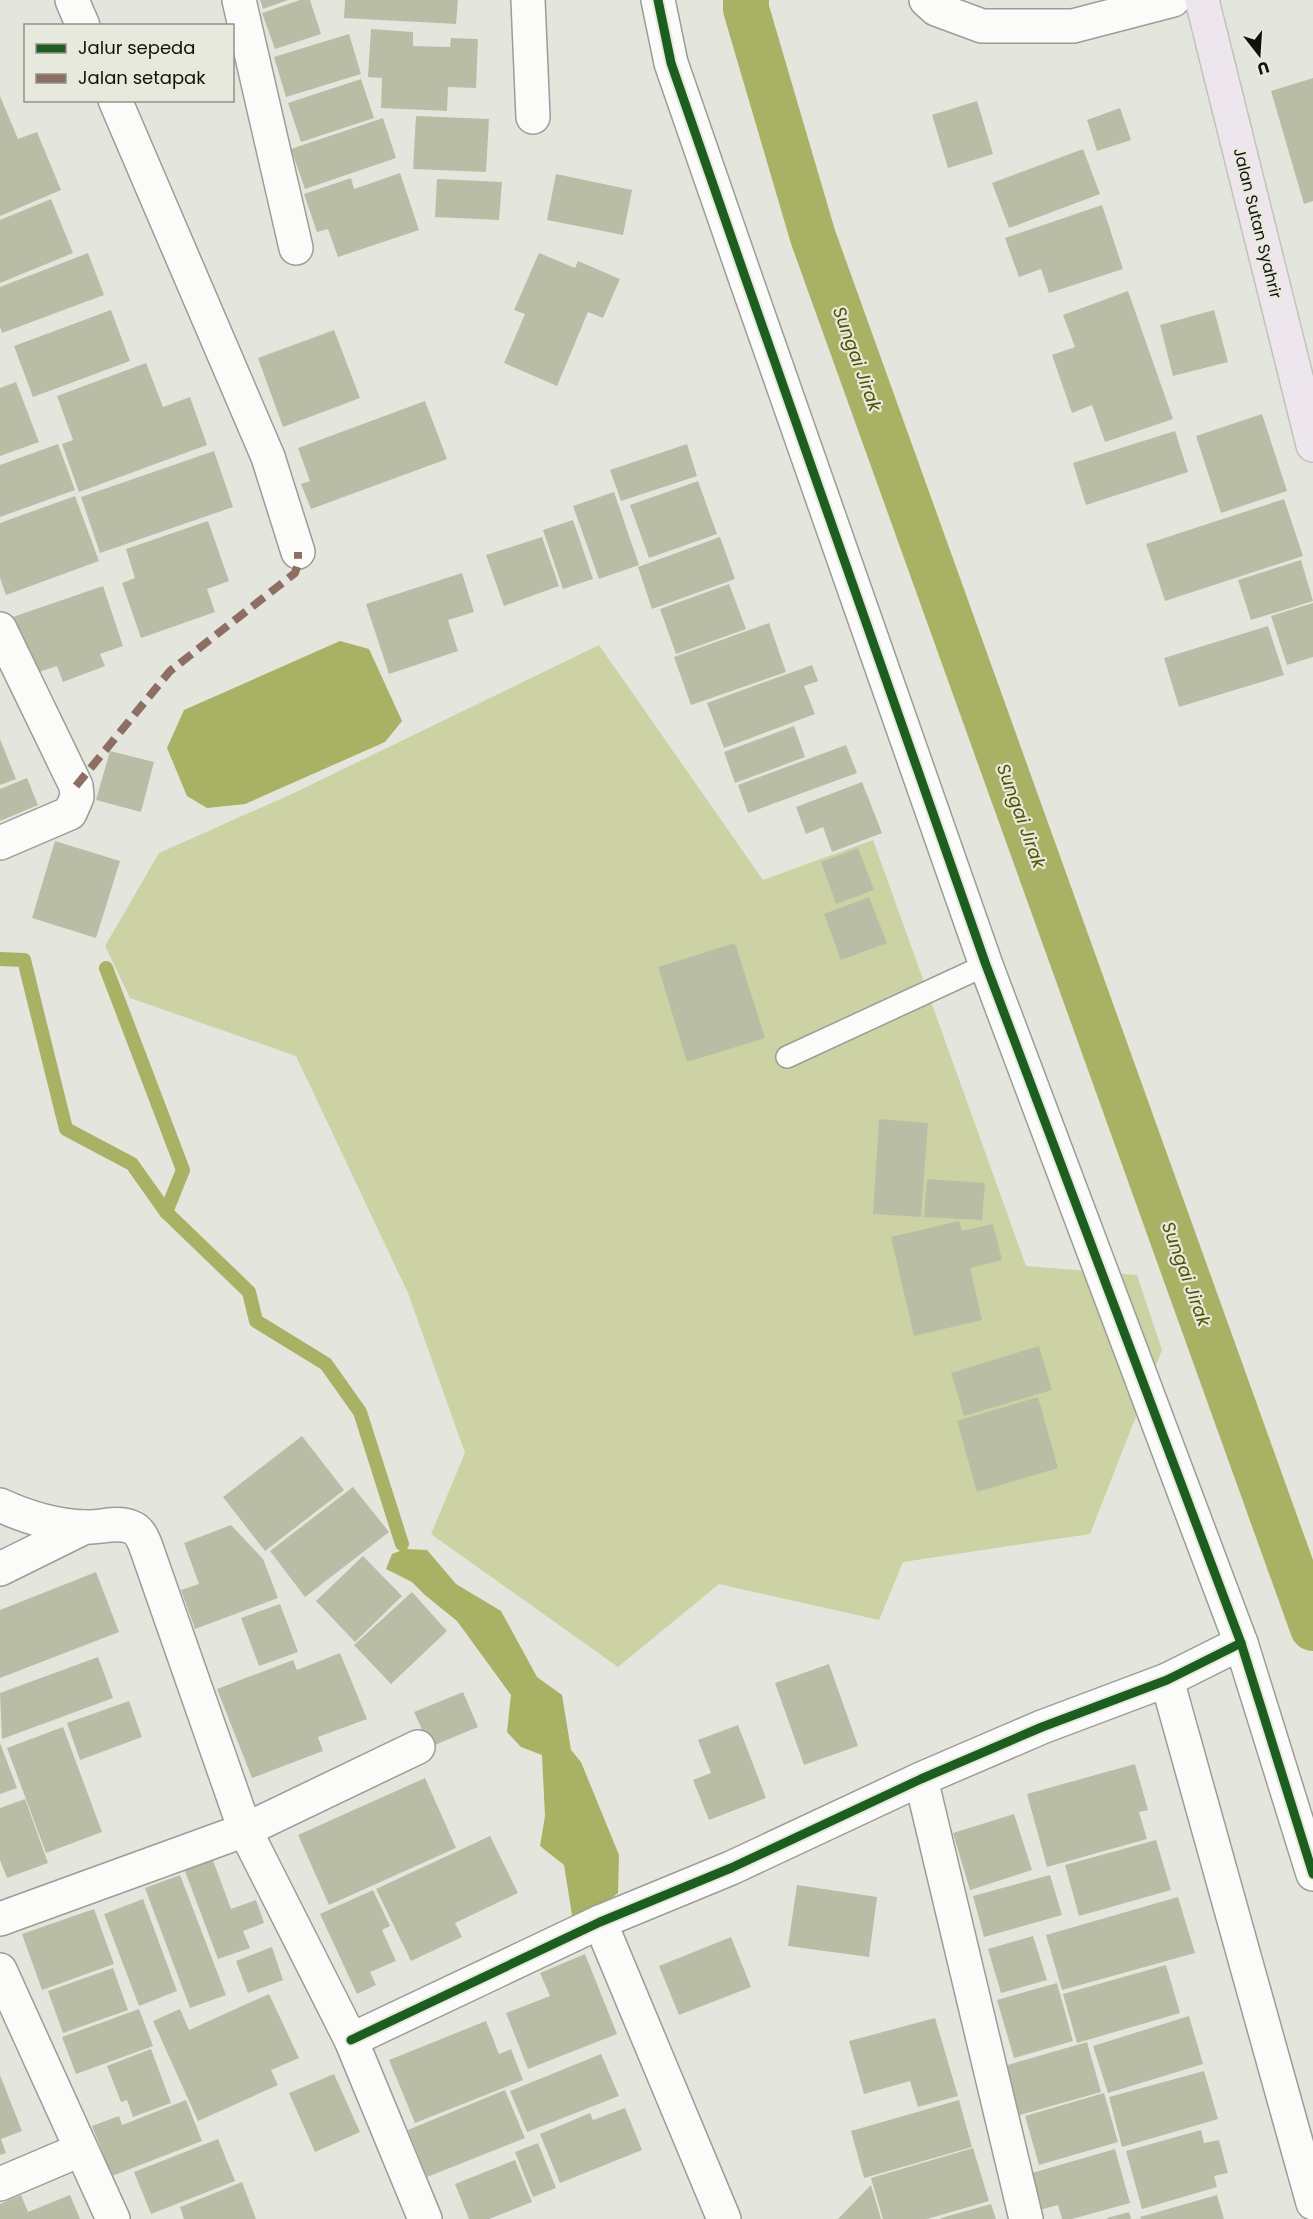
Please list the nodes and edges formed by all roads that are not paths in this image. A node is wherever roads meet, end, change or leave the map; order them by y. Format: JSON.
{"nodes":[{"id":1,"x":72,"y":0,"type":"edge"},
{"id":2,"x":239,"y":0,"type":"edge"},
{"id":3,"x":528,"y":0,"type":"edge"},
{"id":4,"x":658,"y":0,"type":"edge"},
{"id":5,"x":926,"y":0,"type":"edge"},
{"id":6,"x":1173,"y":0,"type":"edge"},
{"id":7,"x":1202,"y":0,"type":"edge"},
{"id":8,"x":82,"y":24,"type":"edge"},
{"id":9,"x":116,"y":102,"type":"edge"},
{"id":10,"x":533,"y":117,"type":"dead end"},
{"id":11,"x":296,"y":248,"type":"dead end"},
{"id":12,"x":1313,"y":445,"type":"edge"},
{"id":13,"x":298,"y":552,"type":"dead end"},
{"id":14,"x":0,"y":629,"type":"edge"},
{"id":15,"x":0,"y":843,"type":"edge"},
{"id":16,"x":986,"y":964,"type":"junction"},
{"id":17,"x":787,"y":1057,"type":"dead end"},
{"id":18,"x":0,"y":1505,"type":"edge"},
{"id":19,"x":85,"y":1527,"type":"junction"},
{"id":20,"x":0,"y":1569,"type":"edge"},
{"id":21,"x":1241,"y":1642,"type":"junction"},
{"id":22,"x":1167,"y":1680,"type":"junction"},
{"id":23,"x":418,"y":1747,"type":"dead end"},
{"id":24,"x":921,"y":1779,"type":"junction"},
{"id":25,"x":245,"y":1830,"type":"junction"},
{"id":26,"x":1313,"y":1874,"type":"edge"},
{"id":27,"x":0,"y":1918,"type":"edge"},
{"id":28,"x":600,"y":1922,"type":"junction"},
{"id":29,"x":0,"y":1970,"type":"edge"},
{"id":30,"x":351,"y":2040,"type":"junction"},
{"id":31,"x":80,"y":2150,"type":"junction"},
{"id":32,"x":0,"y":2184,"type":"edge"},
{"id":33,"x":1313,"y":2203,"type":"edge"},
{"id":34,"x":112,"y":2219,"type":"edge"},
{"id":35,"x":425,"y":2219,"type":"edge"},
{"id":36,"x":724,"y":2219,"type":"edge"},
{"id":37,"x":1026,"y":2219,"type":"edge"}],
"edges":[{"from":1,"to":8,"type":"street"},
{"from":2,"to":11,"type":"street"},
{"from":3,"to":10,"type":"street"},
{"from":4,"to":16,"type":"street"},
{"from":5,"to":6,"type":"street"},
{"from":7,"to":12,"type":"main road","name":"Jalan Sutan Syahrir"},
{"from":9,"to":13,"type":"street"},
{"from":14,"to":15,"type":"street"},
{"from":16,"to":17,"type":"lane"},
{"from":16,"to":21,"type":"street"},
{"from":18,"to":19,"type":"street"},
{"from":19,"to":20,"type":"street"},
{"from":19,"to":25,"type":"street"},
{"from":21,"to":22,"type":"street"},
{"from":21,"to":26,"type":"street"},
{"from":22,"to":24,"type":"street"},
{"from":22,"to":33,"type":"street"},
{"from":23,"to":25,"type":"street"},
{"from":24,"to":28,"type":"street"},
{"from":24,"to":37,"type":"street"},
{"from":25,"to":27,"type":"street"},
{"from":25,"to":30,"type":"street"},
{"from":28,"to":30,"type":"street"},
{"from":28,"to":36,"type":"street"},
{"from":29,"to":31,"type":"street"},
{"from":30,"to":35,"type":"street"},
{"from":31,"to":32,"type":"street"},
{"from":31,"to":34,"type":"street"}]}
